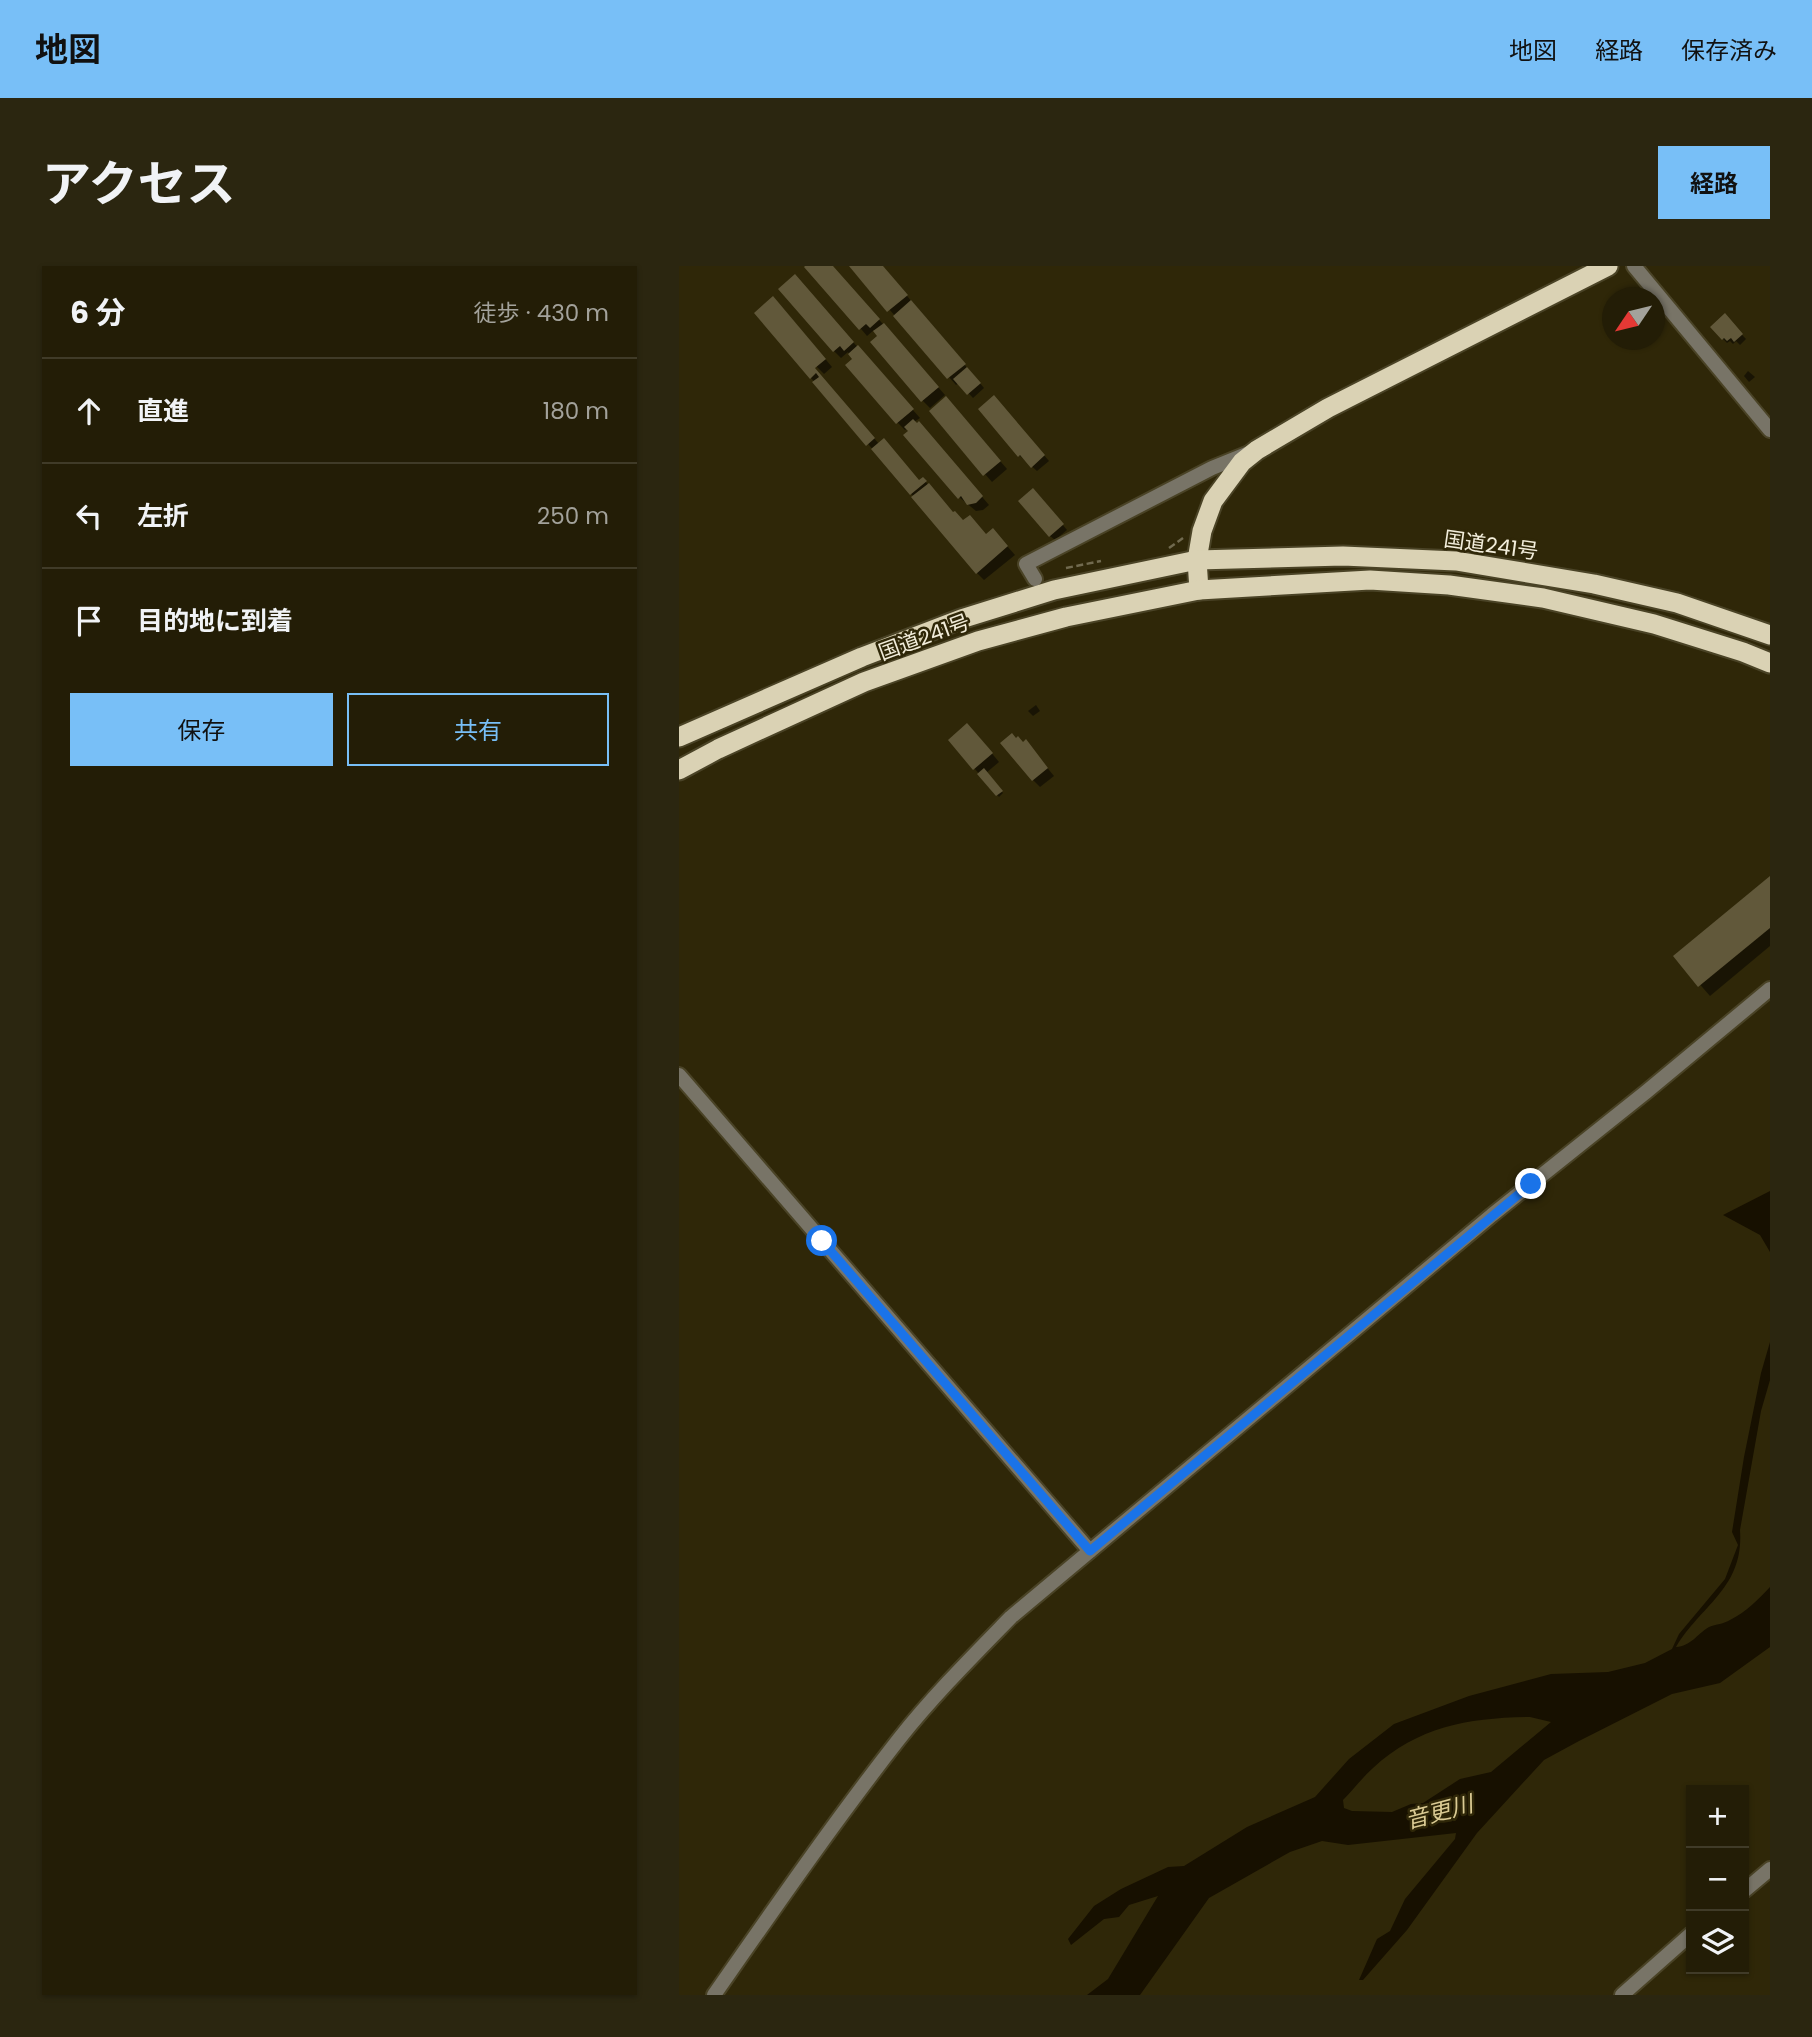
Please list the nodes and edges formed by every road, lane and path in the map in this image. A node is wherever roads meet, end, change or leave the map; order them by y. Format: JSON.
{"nodes":[{"id":1,"x":1608,"y":266,"type":"edge"},
{"id":2,"x":1634,"y":266,"type":"edge"},
{"id":3,"x":1770,"y":430,"type":"edge"},
{"id":4,"x":1257,"y":450,"type":"junction"},
{"id":5,"x":1197,"y":560,"type":"junction"},
{"id":6,"x":1035,"y":579,"type":"dead end"},
{"id":7,"x":1199,"y":590,"type":"junction"},
{"id":8,"x":1770,"y":635,"type":"edge"},
{"id":9,"x":1770,"y":663,"type":"edge"},
{"id":10,"x":679,"y":737,"type":"edge"},
{"id":11,"x":679,"y":770,"type":"edge"},
{"id":12,"x":1770,"y":989,"type":"edge"},
{"id":13,"x":679,"y":1075,"type":"edge"},
{"id":14,"x":1090,"y":1551,"type":"junction"},
{"id":15,"x":1770,"y":1869,"type":"edge"},
{"id":16,"x":1749,"y":1887,"type":"edge"},
{"id":17,"x":1686,"y":1938,"type":"edge"},
{"id":18,"x":714,"y":1995,"type":"edge"},
{"id":19,"x":1622,"y":1995,"type":"edge"}],
"edges":[{"from":1,"to":4,"type":"highway"},
{"from":2,"to":3,"type":"street"},
{"from":4,"to":5,"type":"highway"},
{"from":4,"to":6,"type":"street"},
{"from":5,"to":7,"type":"highway"},
{"from":5,"to":8,"type":"highway","name":"国道241号"},
{"from":5,"to":10,"type":"highway","name":"国道241号"},
{"from":7,"to":9,"type":"highway","name":"国道241号"},
{"from":7,"to":11,"type":"highway","name":"国道241号"},
{"from":12,"to":14,"type":"street"},
{"from":13,"to":14,"type":"street"},
{"from":14,"to":18,"type":"street"},
{"from":15,"to":16,"type":"street"},
{"from":17,"to":19,"type":"street"}]}
